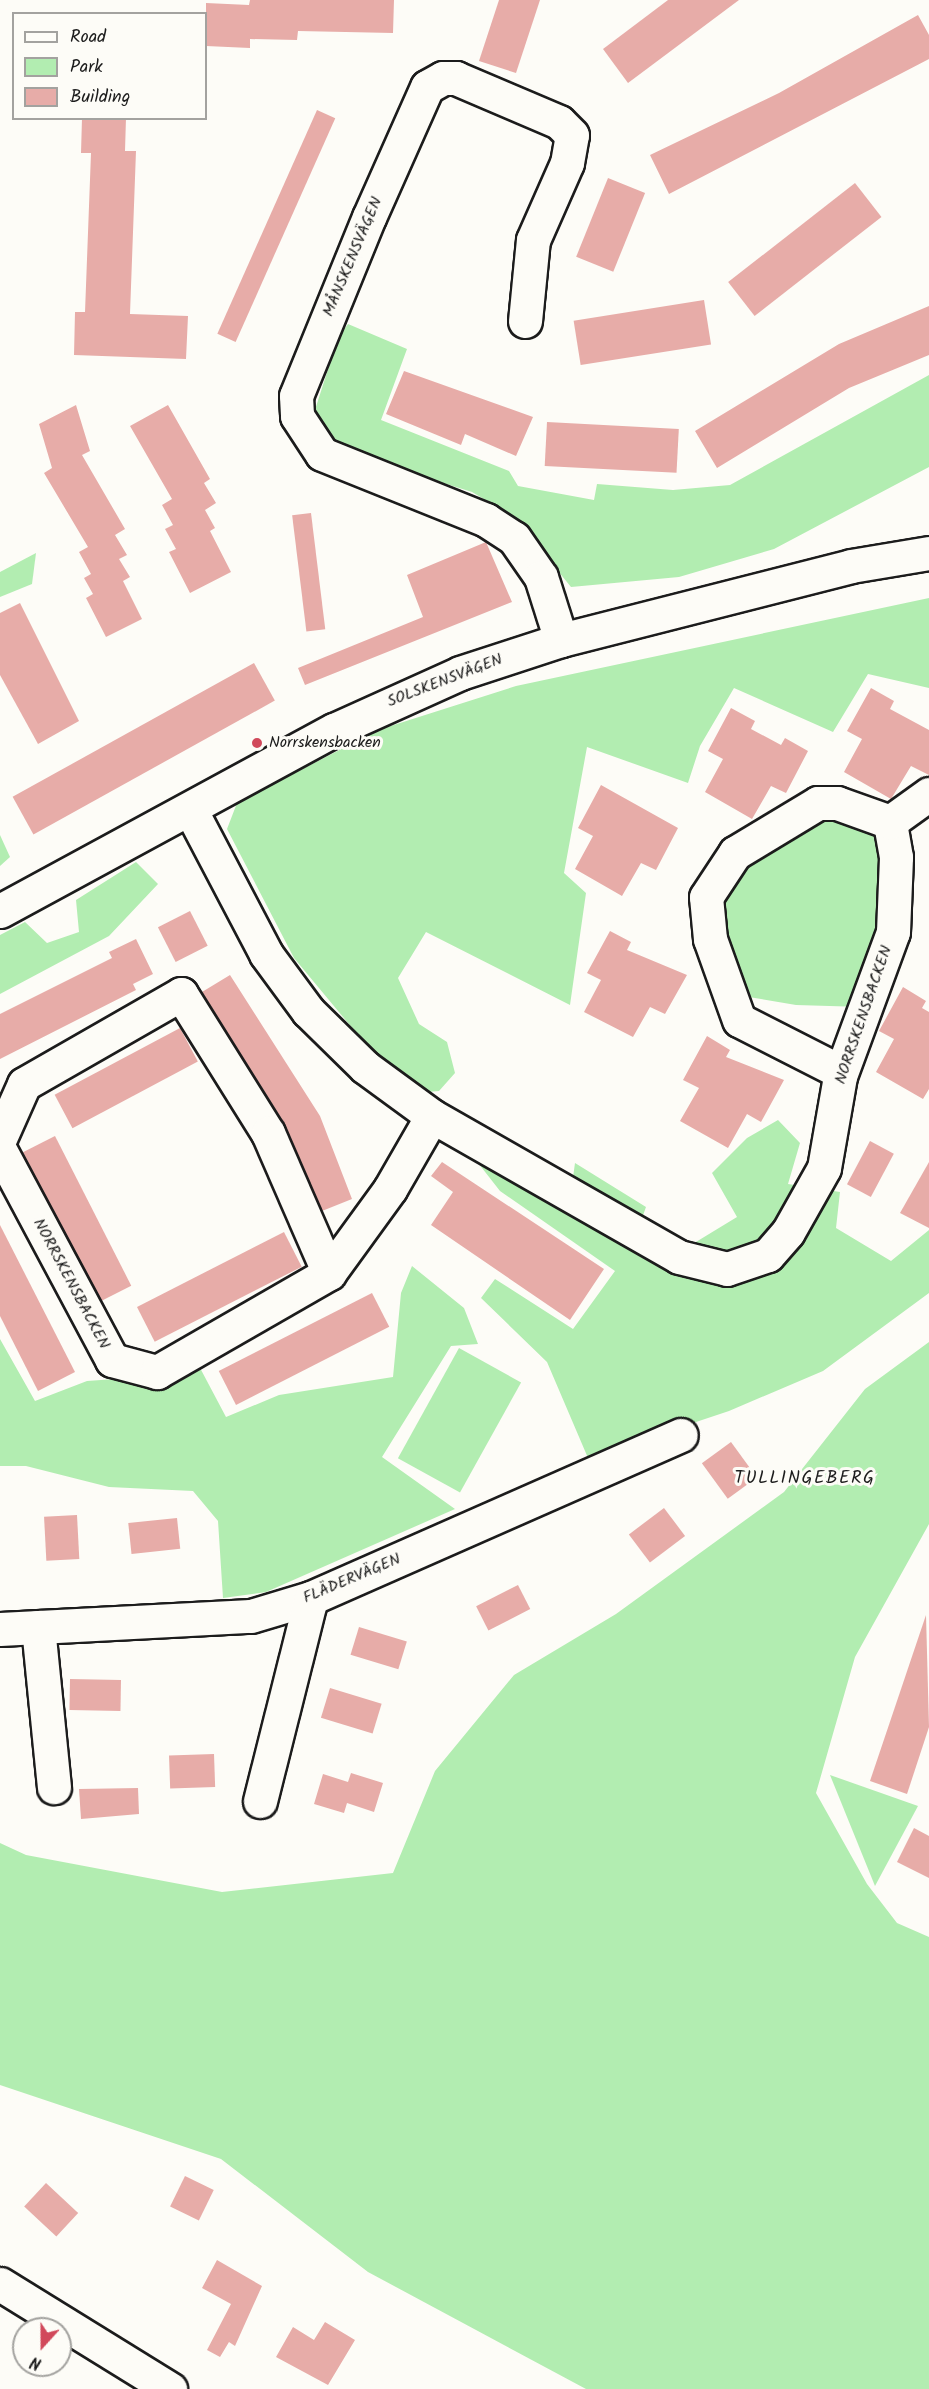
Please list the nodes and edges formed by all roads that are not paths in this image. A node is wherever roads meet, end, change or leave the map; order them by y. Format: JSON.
{"nodes":[{"id":1,"x":525,"y":321,"type":"dead end"},
{"id":2,"x":929,"y":554,"type":"edge"},
{"id":3,"x":561,"y":640,"type":"junction"},
{"id":4,"x":929,"y":794,"type":"edge"},
{"id":5,"x":190,"y":809,"type":"junction"},
{"id":6,"x":890,"y":822,"type":"junction"},
{"id":7,"x":0,"y":911,"type":"edge"},
{"id":8,"x":841,"y":1072,"type":"junction"},
{"id":9,"x":432,"y":1116,"type":"junction"},
{"id":10,"x":0,"y":1138,"type":"edge"},
{"id":11,"x":0,"y":1150,"type":"edge"},
{"id":12,"x":329,"y":1274,"type":"junction"},
{"id":13,"x":681,"y":1435,"type":"dead end"},
{"id":14,"x":311,"y":1598,"type":"junction"},
{"id":15,"x":38,"y":1627,"type":"junction"},
{"id":16,"x":0,"y":1629,"type":"edge"},
{"id":17,"x":54,"y":1787,"type":"dead end"},
{"id":18,"x":260,"y":1801,"type":"dead end"},
{"id":19,"x":0,"y":2284,"type":"edge"},
{"id":20,"x":170,"y":2389,"type":"edge"}],
"edges":[{"from":1,"to":3,"type":"street","name":"MÅNSKENSVÄGEN"},
{"from":2,"to":3,"type":"street","name":"SOLSKENSVÄGEN"},
{"from":3,"to":5,"type":"street","name":"SOLSKENSVÄGEN"},
{"from":4,"to":6,"type":"street"},
{"from":5,"to":7,"type":"street","name":"SOLSKENSVÄGEN"},
{"from":5,"to":9,"type":"street","name":"NORRSKENSBACKEN"},
{"from":6,"to":8,"type":"street","name":"NORRSKENSBACKEN"},
{"from":6,"to":8,"type":"street"},
{"from":8,"to":9,"type":"street","name":"NORRSKENSBACKEN"},
{"from":9,"to":12,"type":"street","name":"NORRSKENSBACKEN"},
{"from":10,"to":12,"type":"street"},
{"from":11,"to":12,"type":"street","name":"NORRSKENSBACKEN"},
{"from":13,"to":14,"type":"street","name":"FLÄDERVÄGEN"},
{"from":14,"to":15,"type":"street","name":"FLÄDERVÄGEN"},
{"from":14,"to":18,"type":"street"},
{"from":15,"to":16,"type":"street","name":"FLÄDERVÄGEN"},
{"from":15,"to":17,"type":"street"},
{"from":19,"to":20,"type":"street"}]}
